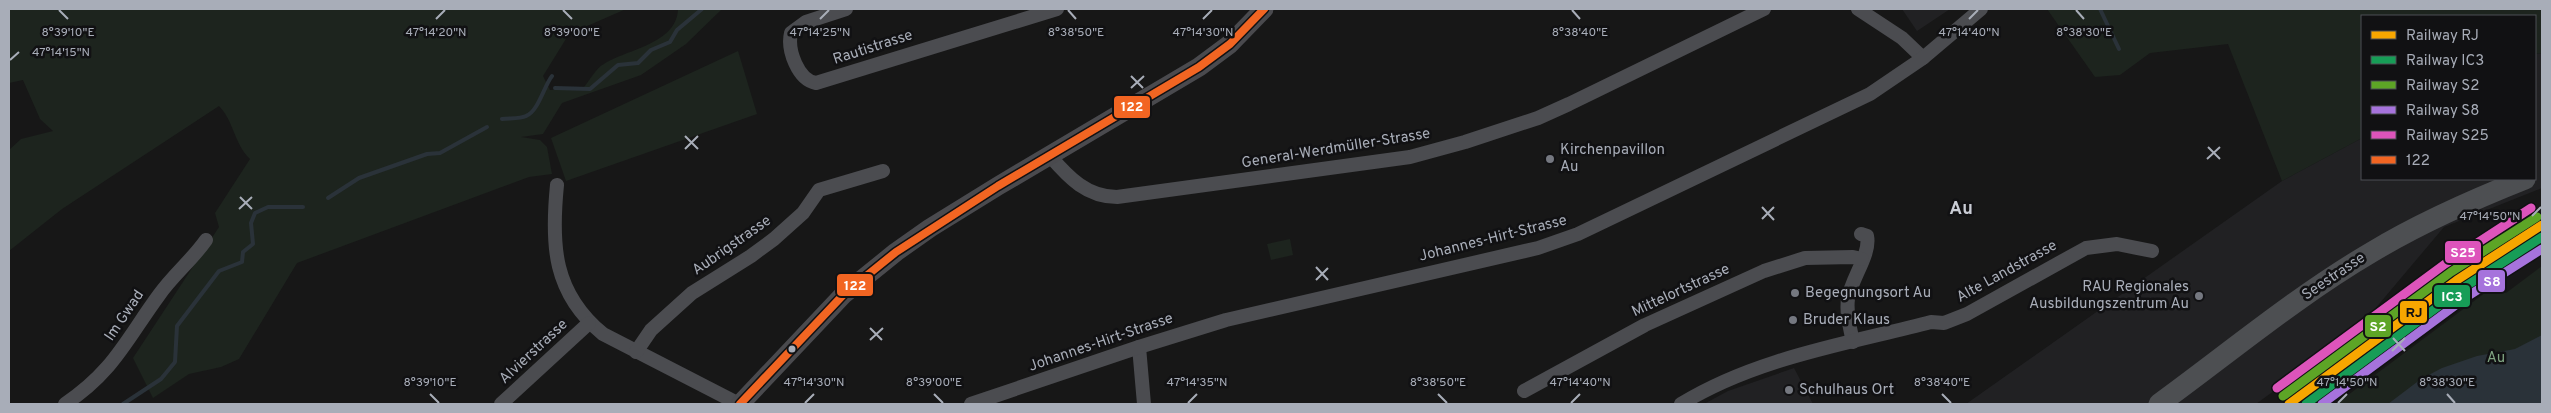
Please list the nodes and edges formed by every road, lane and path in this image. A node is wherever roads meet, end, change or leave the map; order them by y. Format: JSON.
{"nodes":[{"id":1,"x":846,"y":9,"type":"edge"},
{"id":2,"x":1057,"y":9,"type":"edge"},
{"id":3,"x":1264,"y":9,"type":"edge"},
{"id":4,"x":1764,"y":9,"type":"edge"},
{"id":5,"x":1858,"y":9,"type":"edge"},
{"id":6,"x":1981,"y":9,"type":"edge"},
{"id":7,"x":1923,"y":58,"type":"junction"},
{"id":8,"x":1050,"y":156,"type":"junction"},
{"id":9,"x":882,"y":171,"type":"dead end"},
{"id":10,"x":2523,"y":180,"type":"edge"},
{"id":11,"x":557,"y":185,"type":"dead end"},
{"id":12,"x":1861,"y":234,"type":"dead end"},
{"id":13,"x":206,"y":240,"type":"dead end"},
{"id":14,"x":2152,"y":251,"type":"dead end"},
{"id":15,"x":1862,"y":259,"type":"junction"},
{"id":16,"x":590,"y":323,"type":"junction"},
{"id":17,"x":1853,"y":342,"type":"junction"},
{"id":18,"x":1139,"y":347,"type":"junction"},
{"id":19,"x":636,"y":352,"type":"junction"},
{"id":20,"x":1524,"y":391,"type":"dead end"},
{"id":21,"x":65,"y":404,"type":"edge"},
{"id":22,"x":501,"y":404,"type":"edge"},
{"id":23,"x":740,"y":404,"type":"edge"},
{"id":24,"x":971,"y":404,"type":"edge"},
{"id":25,"x":1144,"y":404,"type":"edge"},
{"id":26,"x":1681,"y":404,"type":"edge"},
{"id":27,"x":2159,"y":404,"type":"edge"}],
"edges":[{"from":1,"to":2,"type":"street","name":"Rautistrasse"},
{"from":3,"to":8,"type":"street"},
{"from":4,"to":8,"type":"street","name":"General-Werdmüller-Strasse"},
{"from":5,"to":7,"type":"street"},
{"from":6,"to":7,"type":"street","name":"Johannes-Hirt-Strasse"},
{"from":7,"to":18,"type":"street","name":"Johannes-Hirt-Strasse"},
{"from":8,"to":23,"type":"street"},
{"from":9,"to":19,"type":"street","name":"Aubrigstrasse"},
{"from":10,"to":27,"type":"main road","name":"Seestrasse"},
{"from":11,"to":16,"type":"street"},
{"from":12,"to":15,"type":"street"},
{"from":13,"to":21,"type":"street","name":"Im Gwad"},
{"from":14,"to":17,"type":"street","name":"Alte Landstrasse"},
{"from":15,"to":17,"type":"street"},
{"from":15,"to":20,"type":"street","name":"Mittelortstrasse"},
{"from":16,"to":19,"type":"street"},
{"from":16,"to":22,"type":"street","name":"Alvierstrasse"},
{"from":17,"to":26,"type":"street","name":"Alte Landstrasse"},
{"from":18,"to":24,"type":"street","name":"Johannes-Hirt-Strasse"},
{"from":18,"to":25,"type":"street"},
{"from":19,"to":23,"type":"street"}]}
